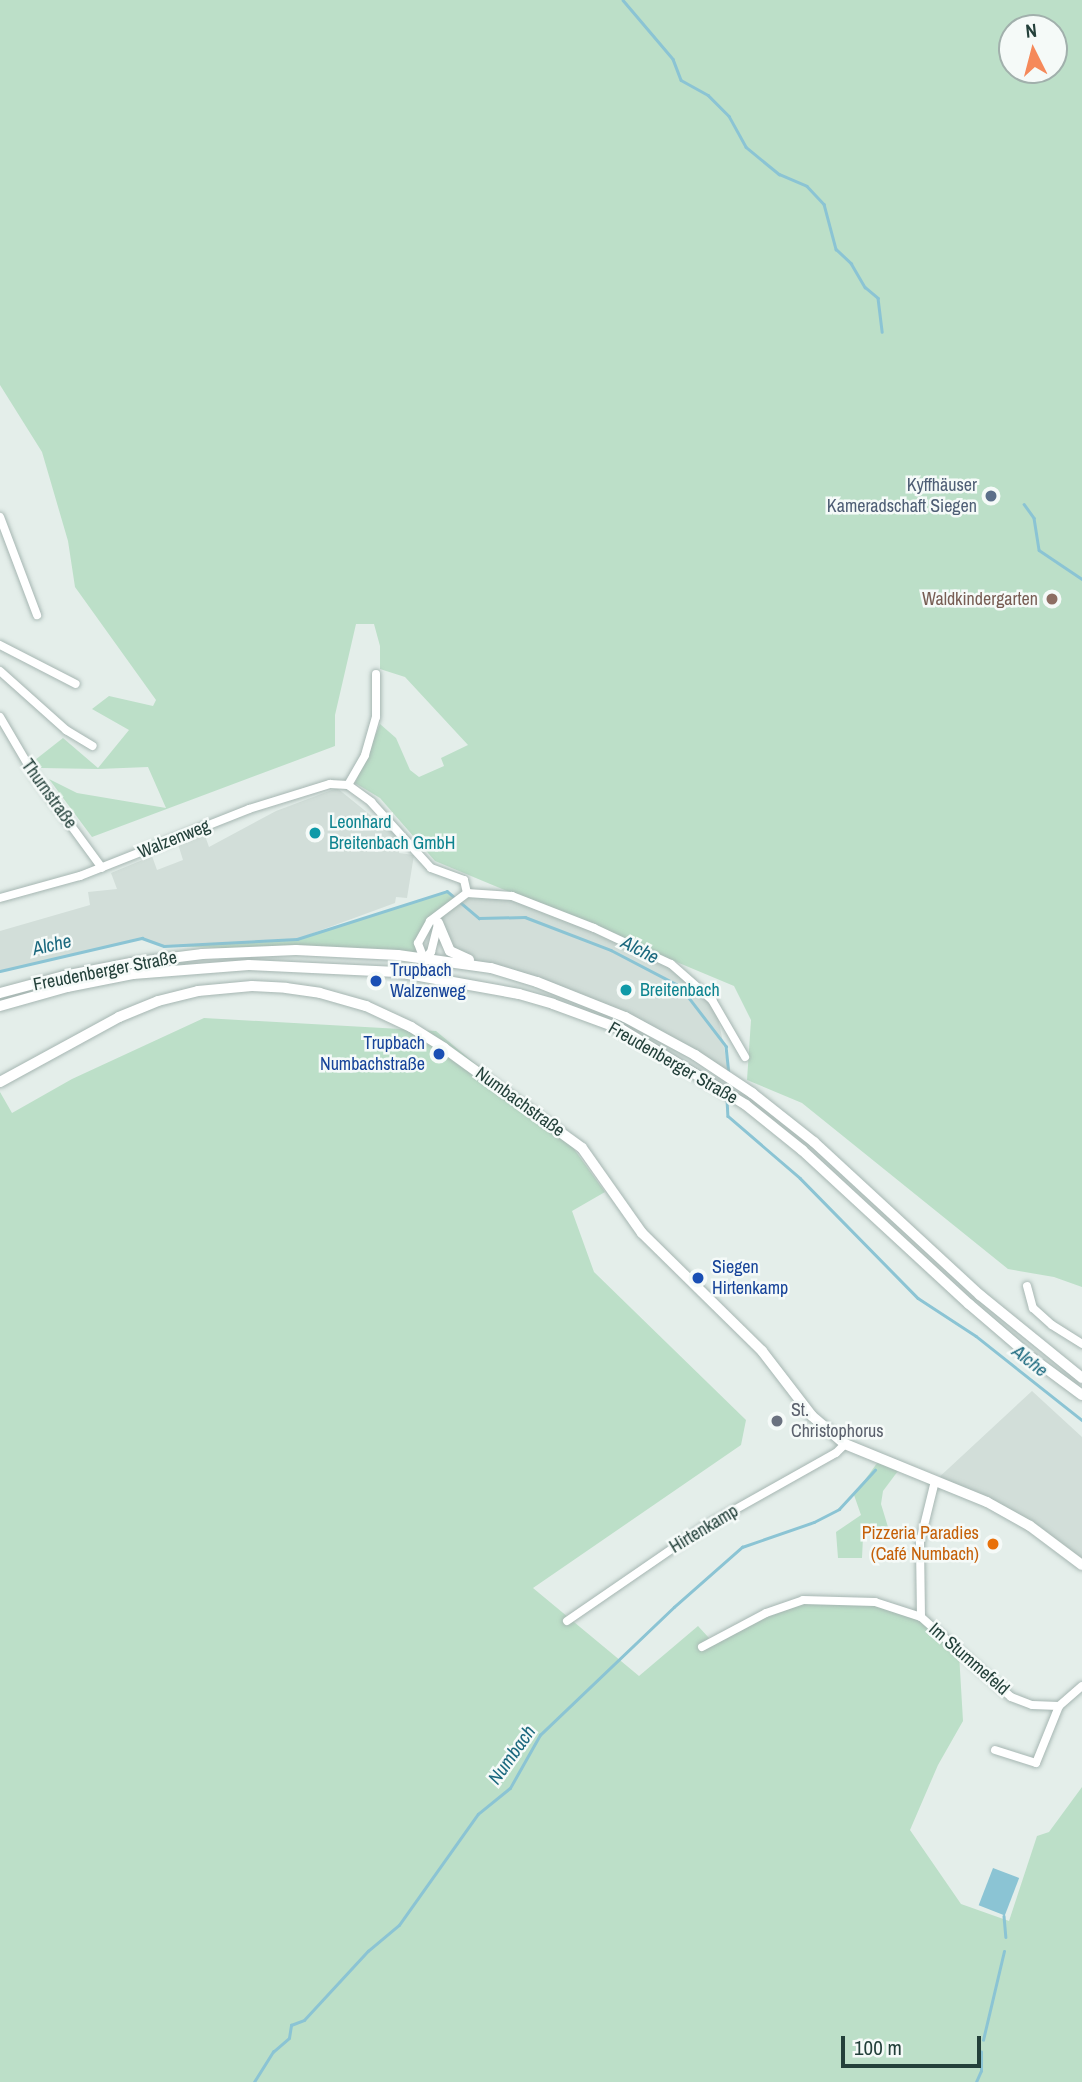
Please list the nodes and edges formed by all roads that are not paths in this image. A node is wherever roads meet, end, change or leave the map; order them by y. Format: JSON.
{"nodes":[{"id":1,"x":0,"y":517,"type":"edge"},
{"id":2,"x":37,"y":615,"type":"dead end"},
{"id":3,"x":0,"y":645,"type":"edge"},
{"id":4,"x":0,"y":671,"type":"edge"},
{"id":5,"x":376,"y":674,"type":"dead end"},
{"id":6,"x":76,"y":684,"type":"dead end"},
{"id":7,"x":0,"y":717,"type":"edge"},
{"id":8,"x":93,"y":746,"type":"dead end"},
{"id":9,"x":348,"y":785,"type":"junction"},
{"id":10,"x":102,"y":868,"type":"junction"},
{"id":11,"x":467,"y":893,"type":"junction"},
{"id":12,"x":0,"y":898,"type":"edge"},
{"id":13,"x":437,"y":920,"type":"junction"},
{"id":14,"x":424,"y":959,"type":"junction"},
{"id":15,"x":491,"y":968,"type":"junction"},
{"id":16,"x":422,"y":975,"type":"junction"},
{"id":17,"x":0,"y":993,"type":"edge"},
{"id":18,"x":0,"y":1006,"type":"edge"},
{"id":19,"x":746,"y":1057,"type":"dead end"},
{"id":20,"x":0,"y":1082,"type":"edge"},
{"id":21,"x":1027,"y":1286,"type":"dead end"},
{"id":22,"x":1082,"y":1344,"type":"edge"},
{"id":23,"x":1082,"y":1378,"type":"edge"},
{"id":24,"x":1082,"y":1395,"type":"edge"},
{"id":25,"x":845,"y":1444,"type":"junction"},
{"id":26,"x":934,"y":1481,"type":"junction"},
{"id":27,"x":1082,"y":1565,"type":"edge"},
{"id":28,"x":921,"y":1617,"type":"junction"},
{"id":29,"x":567,"y":1621,"type":"dead end"},
{"id":30,"x":702,"y":1647,"type":"dead end"},
{"id":31,"x":1082,"y":1686,"type":"edge"},
{"id":32,"x":1059,"y":1706,"type":"junction"},
{"id":33,"x":995,"y":1750,"type":"dead end"}],
"edges":[{"from":1,"to":2,"type":"street"},
{"from":3,"to":6,"type":"street"},
{"from":4,"to":8,"type":"street"},
{"from":5,"to":9,"type":"street"},
{"from":7,"to":10,"type":"street","name":"Thurnstraße"},
{"from":9,"to":10,"type":"street","name":"Walzenweg"},
{"from":9,"to":11,"type":"street"},
{"from":10,"to":12,"type":"street","name":"Walzenweg"},
{"from":11,"to":13,"type":"street"},
{"from":11,"to":19,"type":"street"},
{"from":13,"to":14,"type":"street"},
{"from":13,"to":14,"type":"street"},
{"from":13,"to":15,"type":"main road"},
{"from":14,"to":15,"type":"main road","name":"Freudenberger Straße"},
{"from":14,"to":16,"type":"street"},
{"from":14,"to":17,"type":"main road","name":"Freudenberger Straße"},
{"from":15,"to":23,"type":"main road","name":"Freudenberger Straße"},
{"from":16,"to":18,"type":"main road","name":"Freudenberger Straße"},
{"from":16,"to":24,"type":"main road","name":"Freudenberger Straße"},
{"from":20,"to":25,"type":"main road","name":"Numbachstraße"},
{"from":21,"to":22,"type":"street"},
{"from":25,"to":26,"type":"main road","name":"Numbachstraße"},
{"from":25,"to":29,"type":"street","name":"Hirtenkamp"},
{"from":26,"to":27,"type":"main road","name":"Numbachstraße"},
{"from":26,"to":28,"type":"street","name":"Im Stummefeld"},
{"from":28,"to":30,"type":"street","name":"Im Stummefeld"},
{"from":28,"to":32,"type":"street","name":"Im Stummefeld"},
{"from":31,"to":32,"type":"street"},
{"from":32,"to":33,"type":"street"}]}
